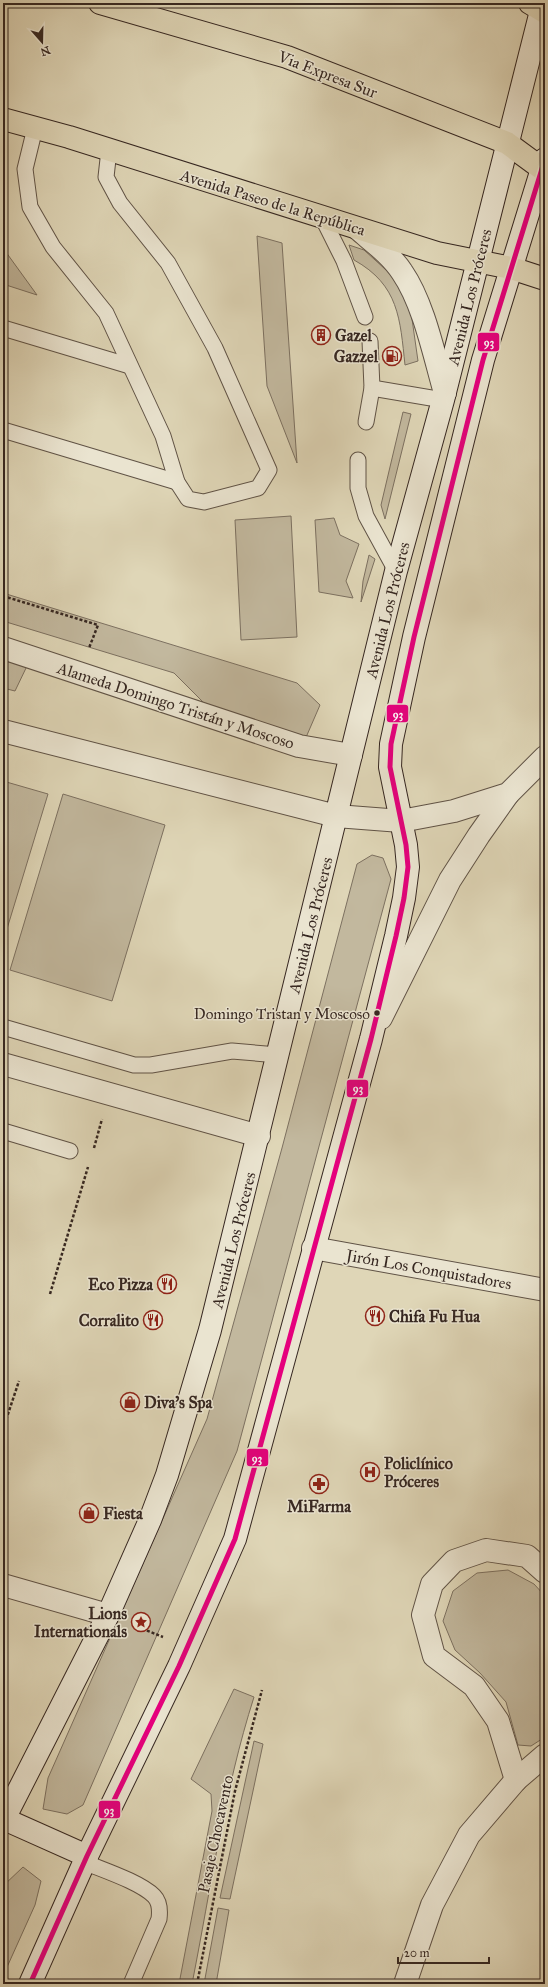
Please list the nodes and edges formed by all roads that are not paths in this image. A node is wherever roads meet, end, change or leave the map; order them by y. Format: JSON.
{"nodes":[{"id":1,"x":100,"y":3,"type":"edge"},
{"id":2,"x":540,"y":7,"type":"edge"},
{"id":3,"x":3,"y":119,"type":"edge"},
{"id":4,"x":35,"y":128,"type":"junction"},
{"id":5,"x":507,"y":143,"type":"junction"},
{"id":6,"x":109,"y":150,"type":"junction"},
{"id":7,"x":544,"y":166,"type":"edge"},
{"id":8,"x":323,"y":219,"type":"junction"},
{"id":9,"x":358,"y":229,"type":"junction"},
{"id":10,"x":477,"y":261,"type":"junction"},
{"id":11,"x":511,"y":268,"type":"junction"},
{"id":12,"x":545,"y":279,"type":"edge"},
{"id":13,"x":365,"y":317,"type":"dead end"},
{"id":14,"x":3,"y":328,"type":"edge"},
{"id":15,"x":370,"y":341,"type":"dead end"},
{"id":16,"x":130,"y":366,"type":"junction"},
{"id":17,"x":372,"y":388,"type":"junction"},
{"id":18,"x":444,"y":396,"type":"junction"},
{"id":19,"x":366,"y":422,"type":"dead end"},
{"id":20,"x":3,"y":430,"type":"edge"},
{"id":21,"x":358,"y":460,"type":"dead end"},
{"id":22,"x":177,"y":482,"type":"junction"},
{"id":23,"x":396,"y":571,"type":"junction"},
{"id":24,"x":3,"y":648,"type":"edge"},
{"id":25,"x":3,"y":731,"type":"edge"},
{"id":26,"x":351,"y":755,"type":"junction"},
{"id":27,"x":545,"y":757,"type":"edge"},
{"id":28,"x":508,"y":794,"type":"junction"},
{"id":29,"x":336,"y":816,"type":"junction"},
{"id":30,"x":401,"y":821,"type":"junction"},
{"id":31,"x":3,"y":1027,"type":"edge"},
{"id":32,"x":370,"y":1039,"type":"junction"},
{"id":33,"x":278,"y":1055,"type":"junction"},
{"id":34,"x":3,"y":1064,"type":"edge"},
{"id":35,"x":3,"y":1131,"type":"edge"},
{"id":36,"x":259,"y":1136,"type":"junction"},
{"id":37,"x":70,"y":1151,"type":"dead end"},
{"id":38,"x":313,"y":1248,"type":"junction"},
{"id":39,"x":545,"y":1290,"type":"edge"},
{"id":40,"x":545,"y":1572,"type":"edge"},
{"id":41,"x":3,"y":1585,"type":"edge"},
{"id":42,"x":108,"y":1615,"type":"junction"},
{"id":43,"x":545,"y":1755,"type":"edge"},
{"id":44,"x":516,"y":1780,"type":"junction"},
{"id":45,"x":3,"y":1820,"type":"edge"},
{"id":46,"x":86,"y":1859,"type":"junction"},
{"id":47,"x":30,"y":1984,"type":"edge"},
{"id":48,"x":131,"y":1984,"type":"edge"},
{"id":49,"x":405,"y":1984,"type":"edge"}],
"edges":[{"from":1,"to":5,"type":"main road","name":"Via Expresa Sur"},
{"from":2,"to":5,"type":"main road","name":"Avenida Los Próceres"},
{"from":3,"to":4,"type":"main road","name":"Avenida Paseo de la República"},
{"from":4,"to":6,"type":"main road","name":"Avenida Paseo de la República"},
{"from":4,"to":16,"type":"lane"},
{"from":5,"to":7,"type":"main road","name":"Via Expresa Sur"},
{"from":5,"to":10,"type":"main road","name":"Avenida Los Próceres"},
{"from":6,"to":8,"type":"main road","name":"Avenida Paseo de la República"},
{"from":6,"to":22,"type":"lane"},
{"from":7,"to":11,"type":"main road","name":"Avenida Los Próceres"},
{"from":8,"to":9,"type":"main road","name":"Avenida Paseo de la República"},
{"from":8,"to":13,"type":"lane"},
{"from":9,"to":10,"type":"main road","name":"Avenida Paseo de la República"},
{"from":9,"to":18,"type":"main road"},
{"from":10,"to":11,"type":"main road","name":"Avenida Paseo de la República"},
{"from":10,"to":18,"type":"main road","name":"Avenida Los Próceres"},
{"from":11,"to":12,"type":"main road","name":"Avenida Paseo de la República"},
{"from":11,"to":30,"type":"main road","name":"Avenida Los Próceres"},
{"from":14,"to":16,"type":"lane"},
{"from":15,"to":17,"type":"lane"},
{"from":16,"to":22,"type":"lane"},
{"from":17,"to":18,"type":"lane"},
{"from":17,"to":19,"type":"lane"},
{"from":18,"to":23,"type":"main road","name":"Avenida Los Próceres"},
{"from":20,"to":22,"type":"lane"},
{"from":21,"to":23,"type":"lane"},
{"from":23,"to":26,"type":"main road","name":"Avenida Los Próceres"},
{"from":24,"to":26,"type":"main road","name":"Alameda Domingo Tristán y Moscoso"},
{"from":25,"to":29,"type":"main road"},
{"from":26,"to":29,"type":"main road","name":"Avenida Los Próceres"},
{"from":27,"to":28,"type":"main road"},
{"from":28,"to":30,"type":"main road"},
{"from":28,"to":32,"type":"main road"},
{"from":29,"to":30,"type":"main road"},
{"from":29,"to":33,"type":"main road","name":"Avenida Los Próceres"},
{"from":30,"to":32,"type":"main road","name":"Avenida Los Próceres"},
{"from":31,"to":33,"type":"lane"},
{"from":32,"to":38,"type":"main road","name":"Avenida Los Próceres"},
{"from":33,"to":36,"type":"main road","name":"Avenida Los Próceres"},
{"from":34,"to":36,"type":"main road"},
{"from":35,"to":37,"type":"lane"},
{"from":36,"to":42,"type":"main road","name":"Avenida Los Próceres"},
{"from":38,"to":39,"type":"main road","name":"Jirón Los Conquistadores"},
{"from":38,"to":46,"type":"main road","name":"Avenida Los Próceres"},
{"from":40,"to":44,"type":"main road"},
{"from":41,"to":42,"type":"main road"},
{"from":42,"to":45,"type":"main road","name":"Avenida Los Próceres"},
{"from":43,"to":44,"type":"main road"},
{"from":44,"to":49,"type":"main road"},
{"from":45,"to":46,"type":"main road"},
{"from":46,"to":47,"type":"main road","name":"Avenida Los Próceres"},
{"from":46,"to":48,"type":"lane"}]}
